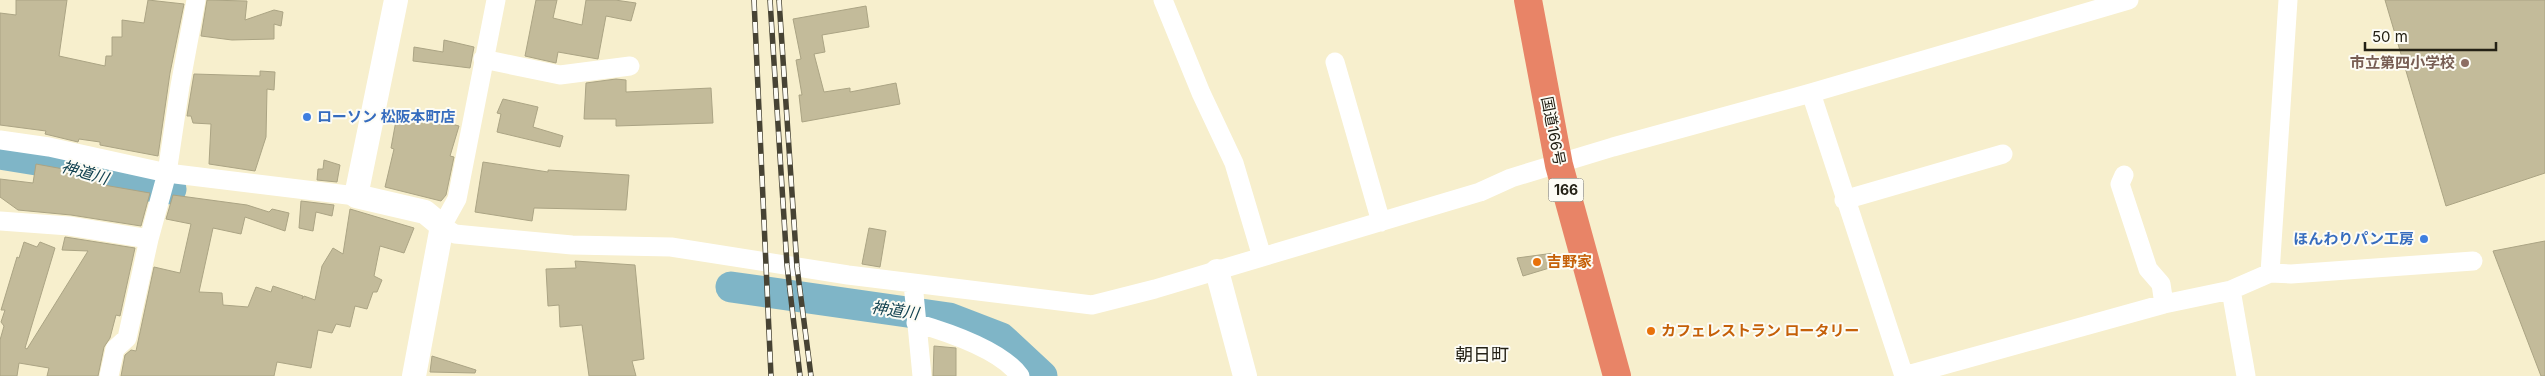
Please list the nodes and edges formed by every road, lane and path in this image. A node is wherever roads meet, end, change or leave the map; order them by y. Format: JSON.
{"nodes":[{"id":1,"x":196,"y":0,"type":"edge"},
{"id":2,"x":396,"y":0,"type":"edge"},
{"id":3,"x":496,"y":0,"type":"edge"},
{"id":4,"x":1163,"y":0,"type":"edge"},
{"id":5,"x":1528,"y":0,"type":"edge"},
{"id":6,"x":2129,"y":0,"type":"edge"},
{"id":7,"x":2288,"y":0,"type":"edge"},
{"id":8,"x":483,"y":58,"type":"junction"},
{"id":9,"x":1335,"y":62,"type":"dead end"},
{"id":10,"x":630,"y":66,"type":"dead end"},
{"id":11,"x":1811,"y":93,"type":"junction"},
{"id":12,"x":0,"y":140,"type":"edge"},
{"id":13,"x":2003,"y":154,"type":"dead end"},
{"id":14,"x":1559,"y":165,"type":"junction"},
{"id":15,"x":2124,"y":175,"type":"dead end"},
{"id":16,"x":163,"y":183,"type":"junction"},
{"id":17,"x":356,"y":196,"type":"junction"},
{"id":18,"x":1844,"y":200,"type":"junction"},
{"id":19,"x":0,"y":221,"type":"edge"},
{"id":20,"x":1381,"y":222,"type":"junction"},
{"id":21,"x":442,"y":226,"type":"junction"},
{"id":22,"x":149,"y":239,"type":"junction"},
{"id":23,"x":1262,"y":257,"type":"junction"},
{"id":24,"x":2473,"y":261,"type":"dead end"},
{"id":25,"x":1217,"y":271,"type":"junction"},
{"id":26,"x":2270,"y":273,"type":"junction"},
{"id":27,"x":914,"y":282,"type":"junction"},
{"id":28,"x":2230,"y":290,"type":"junction"},
{"id":29,"x":2164,"y":304,"type":"junction"},
{"id":30,"x":916,"y":323,"type":"junction"},
{"id":31,"x":108,"y":376,"type":"edge"},
{"id":32,"x":414,"y":376,"type":"edge"},
{"id":33,"x":922,"y":376,"type":"edge"},
{"id":34,"x":1020,"y":376,"type":"edge"},
{"id":35,"x":1245,"y":376,"type":"edge"},
{"id":36,"x":1617,"y":376,"type":"edge"},
{"id":37,"x":1904,"y":376,"type":"edge"},
{"id":38,"x":2246,"y":376,"type":"edge"}],
"edges":[{"from":1,"to":16,"type":"street"},
{"from":2,"to":17,"type":"street"},
{"from":3,"to":8,"type":"street"},
{"from":4,"to":23,"type":"street"},
{"from":5,"to":14,"type":"highway","name":"国道166号","number":"166"},
{"from":6,"to":11,"type":"street"},
{"from":7,"to":26,"type":"street"},
{"from":8,"to":10,"type":"street"},
{"from":8,"to":21,"type":"street"},
{"from":9,"to":20,"type":"street"},
{"from":11,"to":14,"type":"street"},
{"from":11,"to":18,"type":"street"},
{"from":12,"to":16,"type":"street"},
{"from":13,"to":18,"type":"street"},
{"from":14,"to":20,"type":"street"},
{"from":14,"to":36,"type":"highway","name":"国道166号","number":"166"},
{"from":15,"to":29,"type":"street"},
{"from":16,"to":17,"type":"street"},
{"from":16,"to":22,"type":"street"},
{"from":17,"to":21,"type":"street"},
{"from":18,"to":37,"type":"street"},
{"from":19,"to":22,"type":"street"},
{"from":20,"to":23,"type":"street"},
{"from":21,"to":27,"type":"street"},
{"from":21,"to":32,"type":"street"},
{"from":22,"to":31,"type":"street"},
{"from":23,"to":25,"type":"street"},
{"from":24,"to":26,"type":"street"},
{"from":25,"to":27,"type":"street"},
{"from":25,"to":35,"type":"street"},
{"from":26,"to":28,"type":"street"},
{"from":27,"to":30,"type":"street"},
{"from":28,"to":29,"type":"street"},
{"from":28,"to":38,"type":"street"},
{"from":29,"to":37,"type":"street"},
{"from":30,"to":33,"type":"street"},
{"from":30,"to":34,"type":"street"}]}
